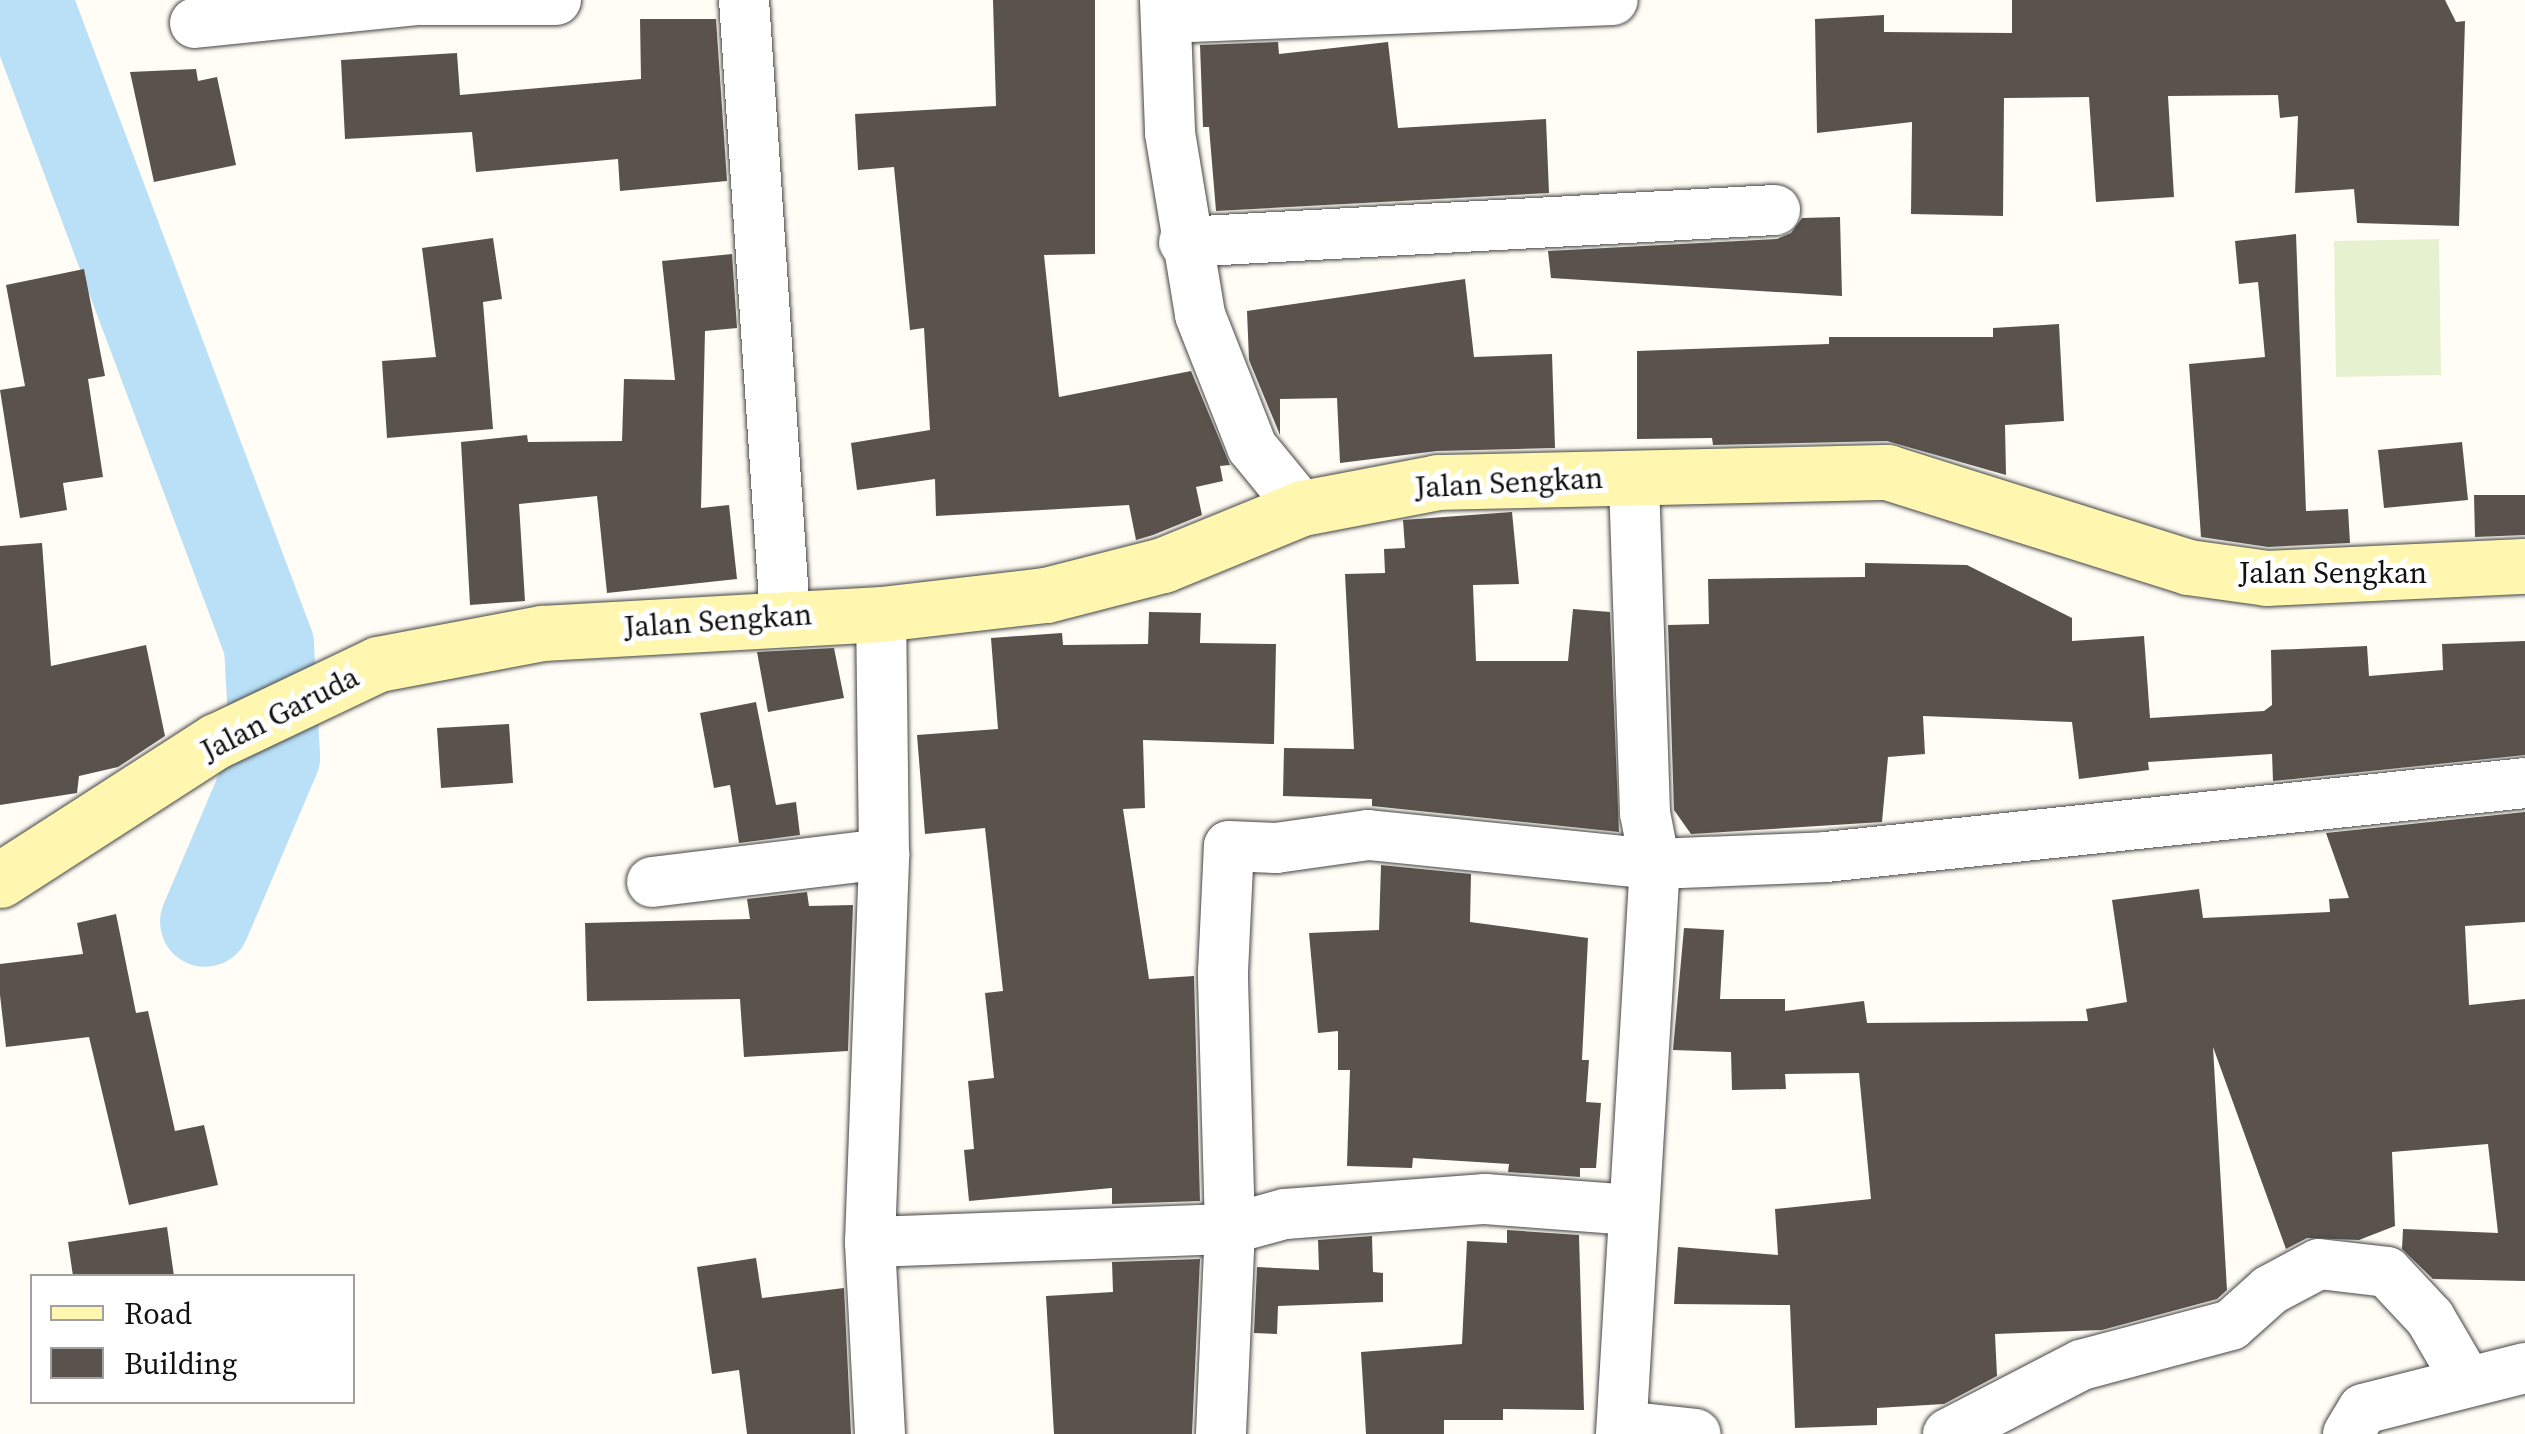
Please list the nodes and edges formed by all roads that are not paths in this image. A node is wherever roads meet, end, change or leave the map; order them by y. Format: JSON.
{"nodes":[{"id":1,"x":419,"y":0,"type":"edge"},
{"id":2,"x":556,"y":0,"type":"edge"},
{"id":3,"x":744,"y":0,"type":"edge"},
{"id":4,"x":1613,"y":0,"type":"edge"},
{"id":5,"x":1165,"y":9,"type":"edge"},
{"id":6,"x":195,"y":22,"type":"dead end"},
{"id":7,"x":1775,"y":210,"type":"dead end"},
{"id":8,"x":1184,"y":242,"type":"junction"},
{"id":9,"x":1634,"y":476,"type":"junction"},
{"id":10,"x":1302,"y":508,"type":"junction"},
{"id":11,"x":2525,"y":566,"type":"edge"},
{"id":12,"x":881,"y":614,"type":"junction"},
{"id":13,"x":784,"y":616,"type":"junction"},
{"id":14,"x":378,"y":664,"type":"joint"},
{"id":15,"x":2525,"y":783,"type":"edge"},
{"id":16,"x":884,"y":854,"type":"junction"},
{"id":17,"x":1655,"y":864,"type":"junction"},
{"id":18,"x":0,"y":880,"type":"edge"},
{"id":19,"x":652,"y":882,"type":"dead end"},
{"id":20,"x":1632,"y":1210,"type":"junction"},
{"id":21,"x":1230,"y":1229,"type":"junction"},
{"id":22,"x":870,"y":1242,"type":"junction"},
{"id":23,"x":2525,"y":1368,"type":"edge"},
{"id":24,"x":2465,"y":1378,"type":"junction"},
{"id":25,"x":1622,"y":1430,"type":"edge"},
{"id":26,"x":880,"y":1434,"type":"edge"},
{"id":27,"x":1222,"y":1434,"type":"edge"},
{"id":28,"x":1696,"y":1434,"type":"edge"},
{"id":29,"x":1948,"y":1434,"type":"edge"},
{"id":30,"x":2348,"y":1434,"type":"edge"}],
"edges":[{"from":1,"to":2,"type":"street"},
{"from":1,"to":6,"type":"street"},
{"from":3,"to":13,"type":"street"},
{"from":4,"to":5,"type":"street"},
{"from":5,"to":8,"type":"street"},
{"from":7,"to":8,"type":"street"},
{"from":8,"to":10,"type":"street"},
{"from":9,"to":10,"type":"main road","name":"Jalan Sengkan"},
{"from":9,"to":11,"type":"main road","name":"Jalan Sengkan"},
{"from":9,"to":17,"type":"street"},
{"from":10,"to":12,"type":"main road","name":"Jalan Sengkan"},
{"from":12,"to":13,"type":"main road","name":"Jalan Sengkan"},
{"from":12,"to":16,"type":"street"},
{"from":13,"to":14,"type":"main road","name":"Jalan Sengkan"},
{"from":14,"to":18,"type":"main road","name":"Jalan Garuda"},
{"from":15,"to":17,"type":"street"},
{"from":16,"to":19,"type":"street"},
{"from":16,"to":22,"type":"street"},
{"from":17,"to":20,"type":"street"},
{"from":17,"to":21,"type":"street"},
{"from":20,"to":21,"type":"street"},
{"from":20,"to":25,"type":"street"},
{"from":21,"to":22,"type":"street"},
{"from":21,"to":27,"type":"street"},
{"from":22,"to":26,"type":"street"},
{"from":23,"to":24,"type":"street"},
{"from":24,"to":29,"type":"street"},
{"from":24,"to":30,"type":"street"},
{"from":25,"to":28,"type":"street"}]}
